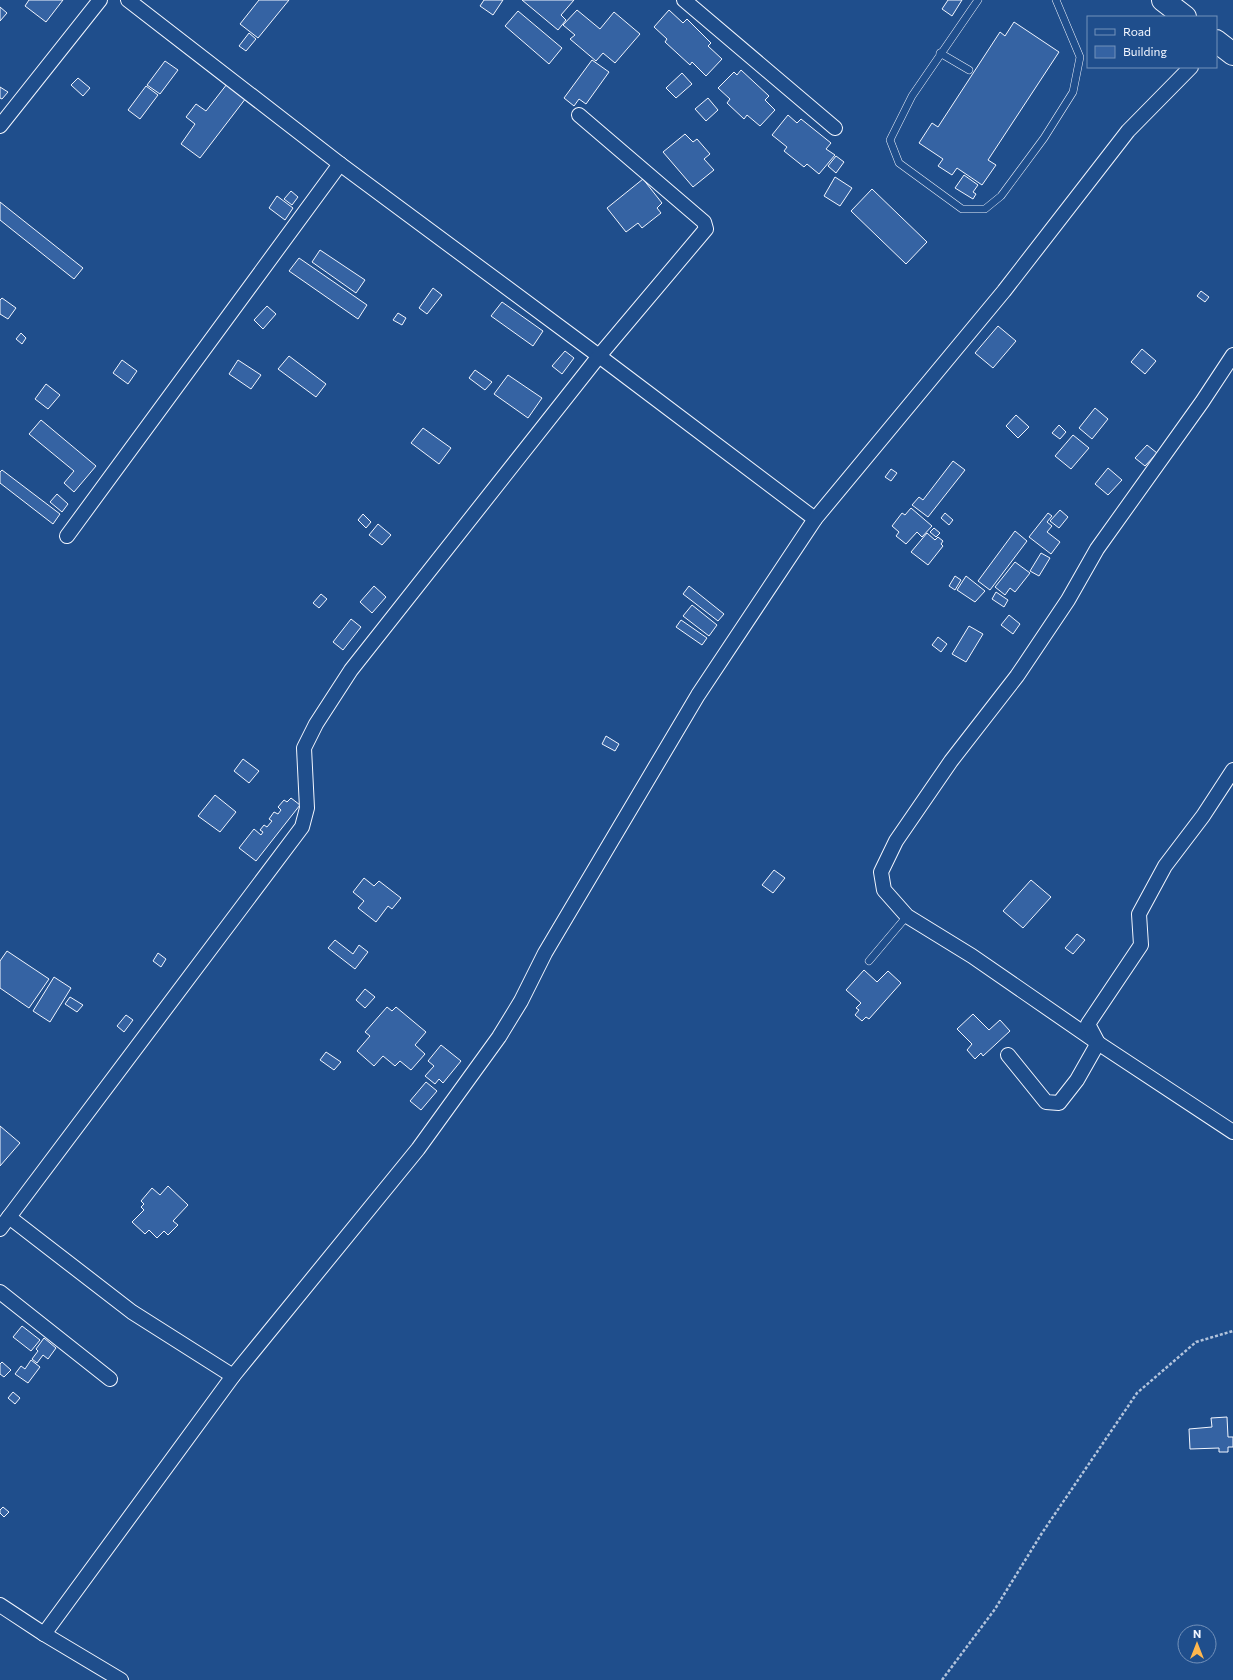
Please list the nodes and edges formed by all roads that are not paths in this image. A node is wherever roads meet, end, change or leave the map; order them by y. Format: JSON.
{"nodes":[{"id":1,"x":100,"y":0,"type":"edge"},
{"id":2,"x":128,"y":0,"type":"edge"},
{"id":3,"x":684,"y":0,"type":"edge"},
{"id":4,"x":978,"y":0,"type":"edge"},
{"id":5,"x":1056,"y":0,"type":"edge"},
{"id":6,"x":1163,"y":0,"type":"edge"},
{"id":7,"x":1184,"y":16,"type":"edge"},
{"id":8,"x":1217,"y":43,"type":"edge"},
{"id":9,"x":940,"y":54,"type":"junction"},
{"id":10,"x":1233,"y":54,"type":"edge"},
{"id":11,"x":1190,"y":68,"type":"edge"},
{"id":12,"x":969,"y":70,"type":"dead end"},
{"id":13,"x":579,"y":114,"type":"dead end"},
{"id":14,"x":0,"y":126,"type":"edge"},
{"id":15,"x":835,"y":128,"type":"dead end"},
{"id":16,"x":340,"y":164,"type":"junction"},
{"id":17,"x":1233,"y":354,"type":"edge"},
{"id":18,"x":599,"y":356,"type":"junction"},
{"id":19,"x":815,"y":519,"type":"junction"},
{"id":20,"x":67,"y":536,"type":"dead end"},
{"id":21,"x":1233,"y":770,"type":"edge"},
{"id":22,"x":907,"y":916,"type":"junction"},
{"id":23,"x":869,"y":961,"type":"dead end"},
{"id":24,"x":1098,"y":1043,"type":"junction"},
{"id":25,"x":1008,"y":1055,"type":"dead end"},
{"id":26,"x":1233,"y":1132,"type":"edge"},
{"id":27,"x":9,"y":1217,"type":"junction"},
{"id":28,"x":0,"y":1228,"type":"edge"},
{"id":29,"x":0,"y":1292,"type":"edge"},
{"id":30,"x":233,"y":1376,"type":"junction"},
{"id":31,"x":110,"y":1379,"type":"dead end"},
{"id":32,"x":0,"y":1605,"type":"edge"},
{"id":33,"x":44,"y":1634,"type":"junction"},
{"id":34,"x":121,"y":1680,"type":"edge"}],
"edges":[{"from":1,"to":14,"type":"street"},
{"from":2,"to":16,"type":"street"},
{"from":3,"to":15,"type":"street"},
{"from":4,"to":9,"type":"lane"},
{"from":5,"to":9,"type":"lane"},
{"from":6,"to":7,"type":"highway"},
{"from":8,"to":10,"type":"highway"},
{"from":9,"to":12,"type":"lane"},
{"from":11,"to":19,"type":"street"},
{"from":13,"to":18,"type":"street"},
{"from":16,"to":18,"type":"street"},
{"from":16,"to":20,"type":"street"},
{"from":17,"to":22,"type":"street"},
{"from":18,"to":19,"type":"street"},
{"from":18,"to":27,"type":"street"},
{"from":19,"to":30,"type":"street"},
{"from":21,"to":24,"type":"street"},
{"from":22,"to":23,"type":"lane"},
{"from":22,"to":24,"type":"street"},
{"from":24,"to":25,"type":"street"},
{"from":24,"to":26,"type":"street"},
{"from":27,"to":28,"type":"street"},
{"from":27,"to":30,"type":"street"},
{"from":29,"to":31,"type":"street"},
{"from":30,"to":33,"type":"street"},
{"from":32,"to":33,"type":"street"},
{"from":33,"to":34,"type":"street"}]}
